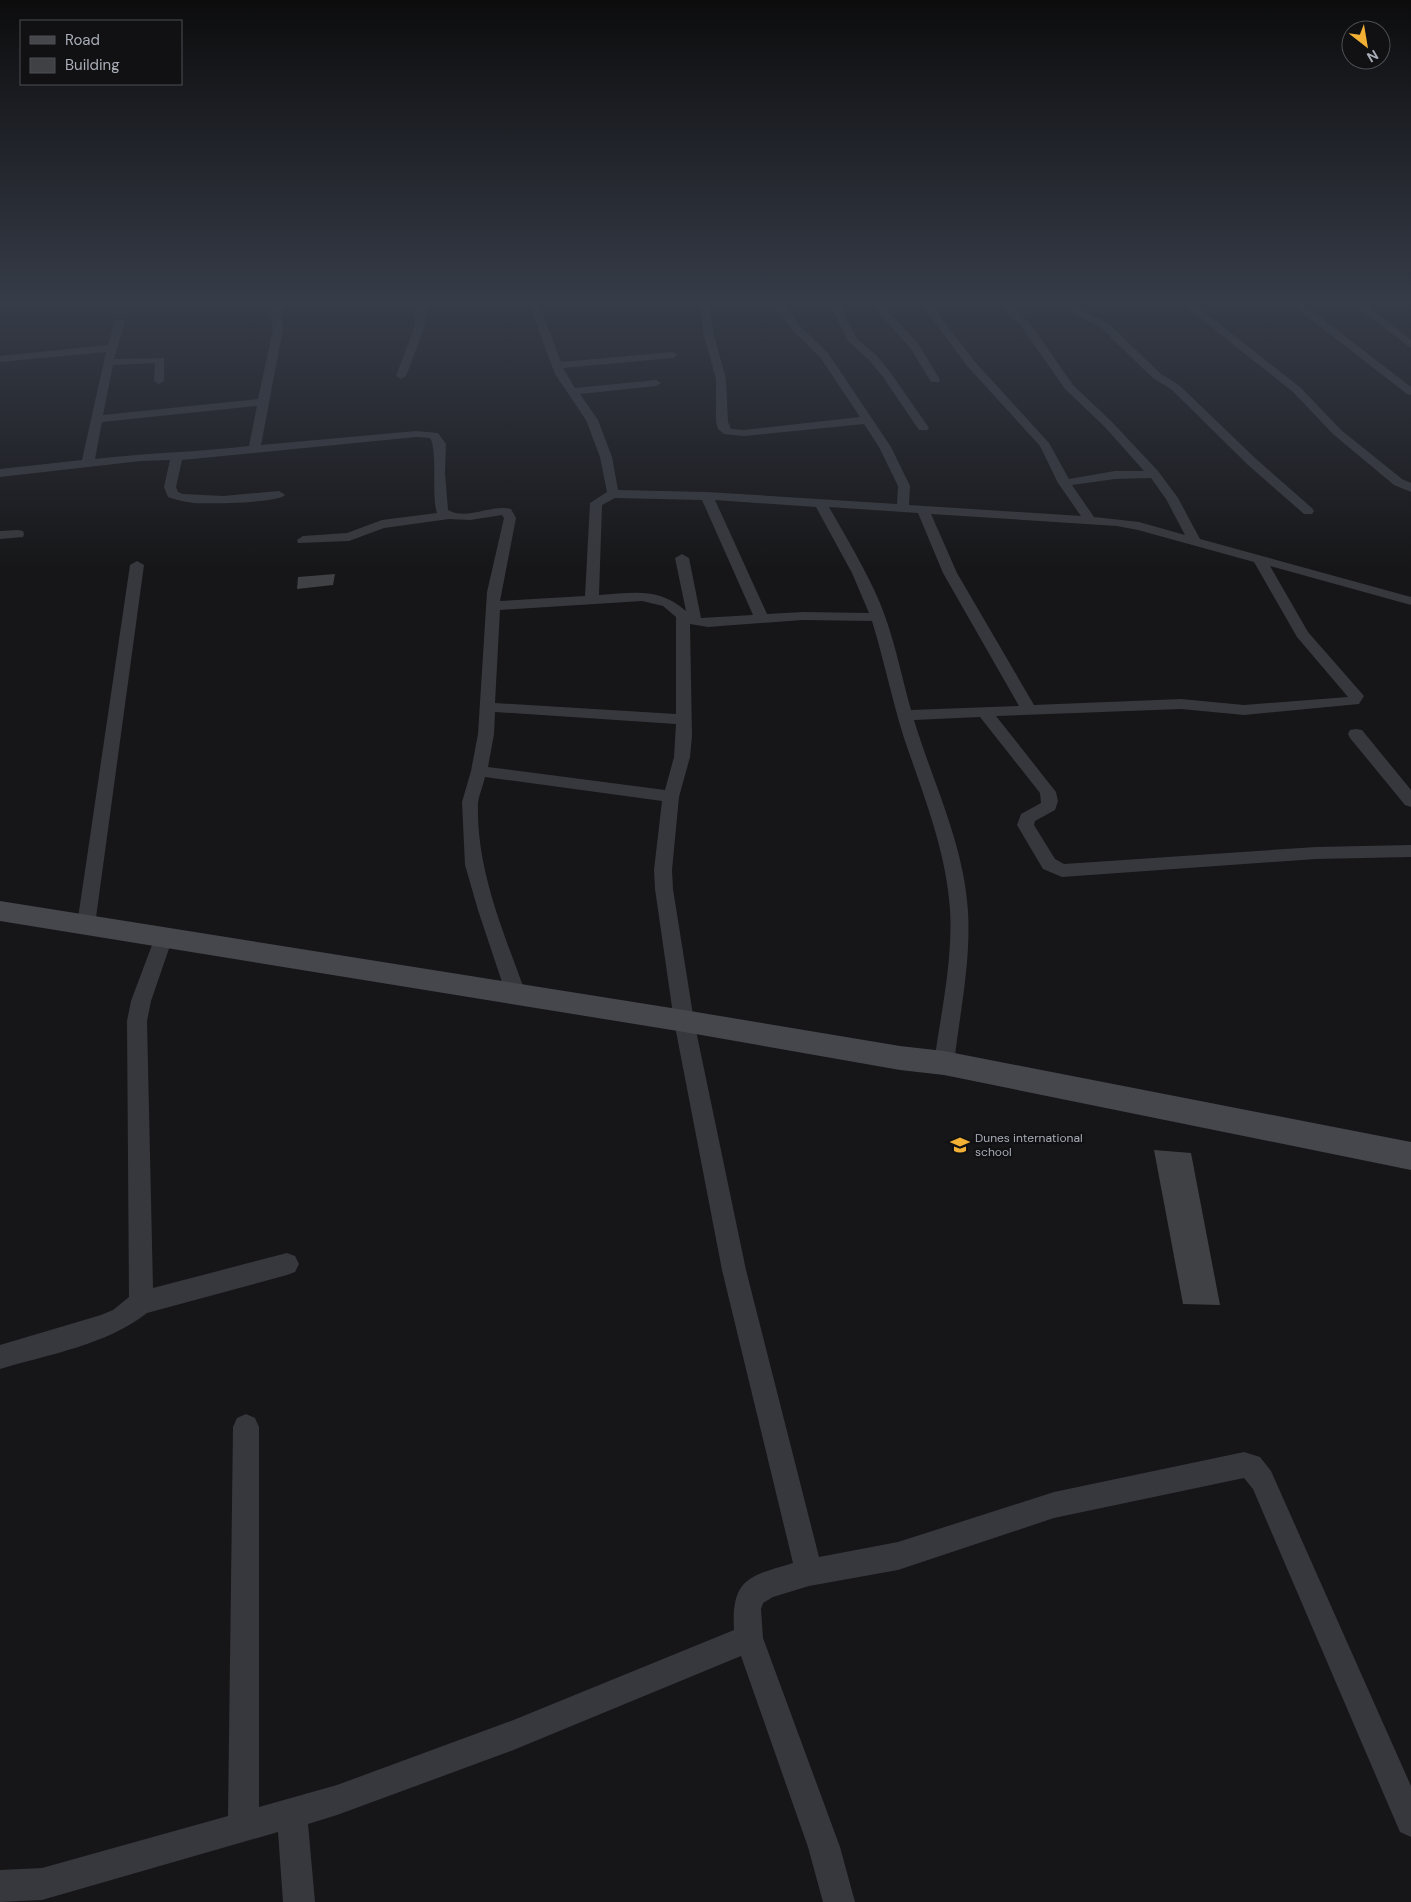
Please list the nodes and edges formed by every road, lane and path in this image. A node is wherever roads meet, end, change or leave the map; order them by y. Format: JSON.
{"nodes":[{"id":1,"x":572,"y":392,"type":"edge"},
{"id":2,"x":102,"y":393,"type":"edge"},
{"id":3,"x":265,"y":393,"type":"edge"},
{"id":4,"x":721,"y":393,"type":"edge"},
{"id":5,"x":849,"y":393,"type":"edge"},
{"id":6,"x":901,"y":393,"type":"edge"},
{"id":7,"x":999,"y":393,"type":"edge"},
{"id":8,"x":1075,"y":393,"type":"edge"},
{"id":9,"x":1181,"y":393,"type":"edge"},
{"id":10,"x":1301,"y":393,"type":"edge"},
{"id":11,"x":263,"y":402,"type":"junction"},
{"id":12,"x":96,"y":419,"type":"junction"},
{"id":13,"x":867,"y":420,"type":"junction"},
{"id":14,"x":923,"y":428,"type":"dead end"},
{"id":15,"x":254,"y":449,"type":"junction"},
{"id":16,"x":177,"y":457,"type":"junction"},
{"id":17,"x":88,"y":462,"type":"junction"},
{"id":18,"x":0,"y":473,"type":"edge"},
{"id":19,"x":1154,"y":474,"type":"junction"},
{"id":20,"x":1064,"y":483,"type":"junction"},
{"id":21,"x":1411,"y":488,"type":"edge"},
{"id":22,"x":613,"y":494,"type":"junction"},
{"id":23,"x":279,"y":495,"type":"dead end"},
{"id":24,"x":707,"y":496,"type":"junction"},
{"id":25,"x":820,"y":502,"type":"junction"},
{"id":26,"x":903,"y":507,"type":"junction"},
{"id":27,"x":923,"y":509,"type":"junction"},
{"id":28,"x":1308,"y":511,"type":"dead end"},
{"id":29,"x":447,"y":516,"type":"junction"},
{"id":30,"x":1088,"y":519,"type":"junction"},
{"id":31,"x":18,"y":534,"type":"dead end"},
{"id":32,"x":0,"y":535,"type":"edge"},
{"id":33,"x":303,"y":540,"type":"dead end"},
{"id":34,"x":1195,"y":542,"type":"junction"},
{"id":35,"x":682,"y":558,"type":"dead end"},
{"id":36,"x":1260,"y":560,"type":"junction"},
{"id":37,"x":137,"y":566,"type":"dead end"},
{"id":38,"x":592,"y":600,"type":"junction"},
{"id":39,"x":1411,"y":601,"type":"edge"},
{"id":40,"x":492,"y":606,"type":"junction"},
{"id":41,"x":878,"y":616,"type":"junction"},
{"id":42,"x":689,"y":619,"type":"junction"},
{"id":43,"x":762,"y":619,"type":"junction"},
{"id":44,"x":487,"y":707,"type":"junction"},
{"id":45,"x":1029,"y":709,"type":"junction"},
{"id":46,"x":982,"y":711,"type":"junction"},
{"id":47,"x":905,"y":715,"type":"junction"},
{"id":48,"x":685,"y":720,"type":"junction"},
{"id":49,"x":1356,"y":734,"type":"dead end"},
{"id":50,"x":480,"y":771,"type":"junction"},
{"id":51,"x":671,"y":797,"type":"junction"},
{"id":52,"x":1411,"y":801,"type":"edge"},
{"id":53,"x":1411,"y":852,"type":"edge"},
{"id":54,"x":0,"y":911,"type":"edge"},
{"id":55,"x":86,"y":925,"type":"junction"},
{"id":56,"x":164,"y":938,"type":"junction"},
{"id":57,"x":516,"y":994,"type":"junction"},
{"id":58,"x":684,"y":1021,"type":"junction"},
{"id":59,"x":944,"y":1063,"type":"junction"},
{"id":60,"x":1411,"y":1156,"type":"edge"},
{"id":61,"x":287,"y":1264,"type":"dead end"},
{"id":62,"x":141,"y":1303,"type":"junction"},
{"id":63,"x":0,"y":1357,"type":"edge"},
{"id":64,"x":246,"y":1427,"type":"dead end"},
{"id":65,"x":810,"y":1572,"type":"junction"},
{"id":66,"x":749,"y":1638,"type":"junction"},
{"id":67,"x":292,"y":1812,"type":"junction"},
{"id":68,"x":1411,"y":1821,"type":"edge"},
{"id":69,"x":243,"y":1827,"type":"junction"},
{"id":70,"x":0,"y":1886,"type":"edge"},
{"id":71,"x":299,"y":1902,"type":"edge"},
{"id":72,"x":839,"y":1902,"type":"edge"}],
"edges":[{"from":1,"to":22,"type":"street"},
{"from":2,"to":12,"type":"street"},
{"from":3,"to":11,"type":"street"},
{"from":4,"to":13,"type":"street"},
{"from":5,"to":13,"type":"street"},
{"from":6,"to":14,"type":"street"},
{"from":7,"to":20,"type":"street"},
{"from":8,"to":19,"type":"street"},
{"from":9,"to":28,"type":"street"},
{"from":10,"to":21,"type":"street"},
{"from":11,"to":12,"type":"street"},
{"from":11,"to":15,"type":"street"},
{"from":12,"to":17,"type":"street"},
{"from":13,"to":26,"type":"street"},
{"from":15,"to":16,"type":"street"},
{"from":15,"to":29,"type":"street"},
{"from":16,"to":17,"type":"street"},
{"from":16,"to":23,"type":"street"},
{"from":17,"to":18,"type":"street"},
{"from":19,"to":20,"type":"street"},
{"from":19,"to":34,"type":"street"},
{"from":20,"to":30,"type":"street"},
{"from":22,"to":24,"type":"street"},
{"from":22,"to":38,"type":"street"},
{"from":24,"to":25,"type":"street"},
{"from":24,"to":43,"type":"street"},
{"from":25,"to":26,"type":"street"},
{"from":25,"to":41,"type":"street"},
{"from":26,"to":27,"type":"street"},
{"from":27,"to":30,"type":"street"},
{"from":27,"to":45,"type":"street"},
{"from":29,"to":33,"type":"street"},
{"from":29,"to":40,"type":"street"},
{"from":30,"to":34,"type":"street"},
{"from":31,"to":32,"type":"street"},
{"from":34,"to":36,"type":"street"},
{"from":35,"to":42,"type":"street"},
{"from":36,"to":39,"type":"street"},
{"from":36,"to":45,"type":"street"},
{"from":37,"to":55,"type":"street"},
{"from":38,"to":40,"type":"street"},
{"from":38,"to":42,"type":"street"},
{"from":40,"to":44,"type":"street"},
{"from":41,"to":43,"type":"street"},
{"from":41,"to":47,"type":"street"},
{"from":42,"to":43,"type":"street"},
{"from":42,"to":48,"type":"street"},
{"from":44,"to":48,"type":"street"},
{"from":44,"to":50,"type":"street"},
{"from":45,"to":46,"type":"street"},
{"from":46,"to":47,"type":"street"},
{"from":46,"to":53,"type":"street"},
{"from":47,"to":59,"type":"street"},
{"from":48,"to":51,"type":"street"},
{"from":49,"to":52,"type":"street"},
{"from":50,"to":51,"type":"street"},
{"from":50,"to":57,"type":"street"},
{"from":51,"to":58,"type":"street"},
{"from":54,"to":55,"type":"main road"},
{"from":55,"to":56,"type":"main road"},
{"from":56,"to":57,"type":"main road"},
{"from":56,"to":62,"type":"street"},
{"from":57,"to":58,"type":"main road"},
{"from":58,"to":59,"type":"main road"},
{"from":58,"to":65,"type":"street"},
{"from":59,"to":60,"type":"main road"},
{"from":61,"to":62,"type":"street"},
{"from":62,"to":63,"type":"street"},
{"from":64,"to":69,"type":"street"},
{"from":65,"to":66,"type":"street"},
{"from":65,"to":68,"type":"street"},
{"from":66,"to":67,"type":"street"},
{"from":66,"to":72,"type":"street"},
{"from":67,"to":69,"type":"street"},
{"from":67,"to":71,"type":"street"},
{"from":69,"to":70,"type":"street"}]}
